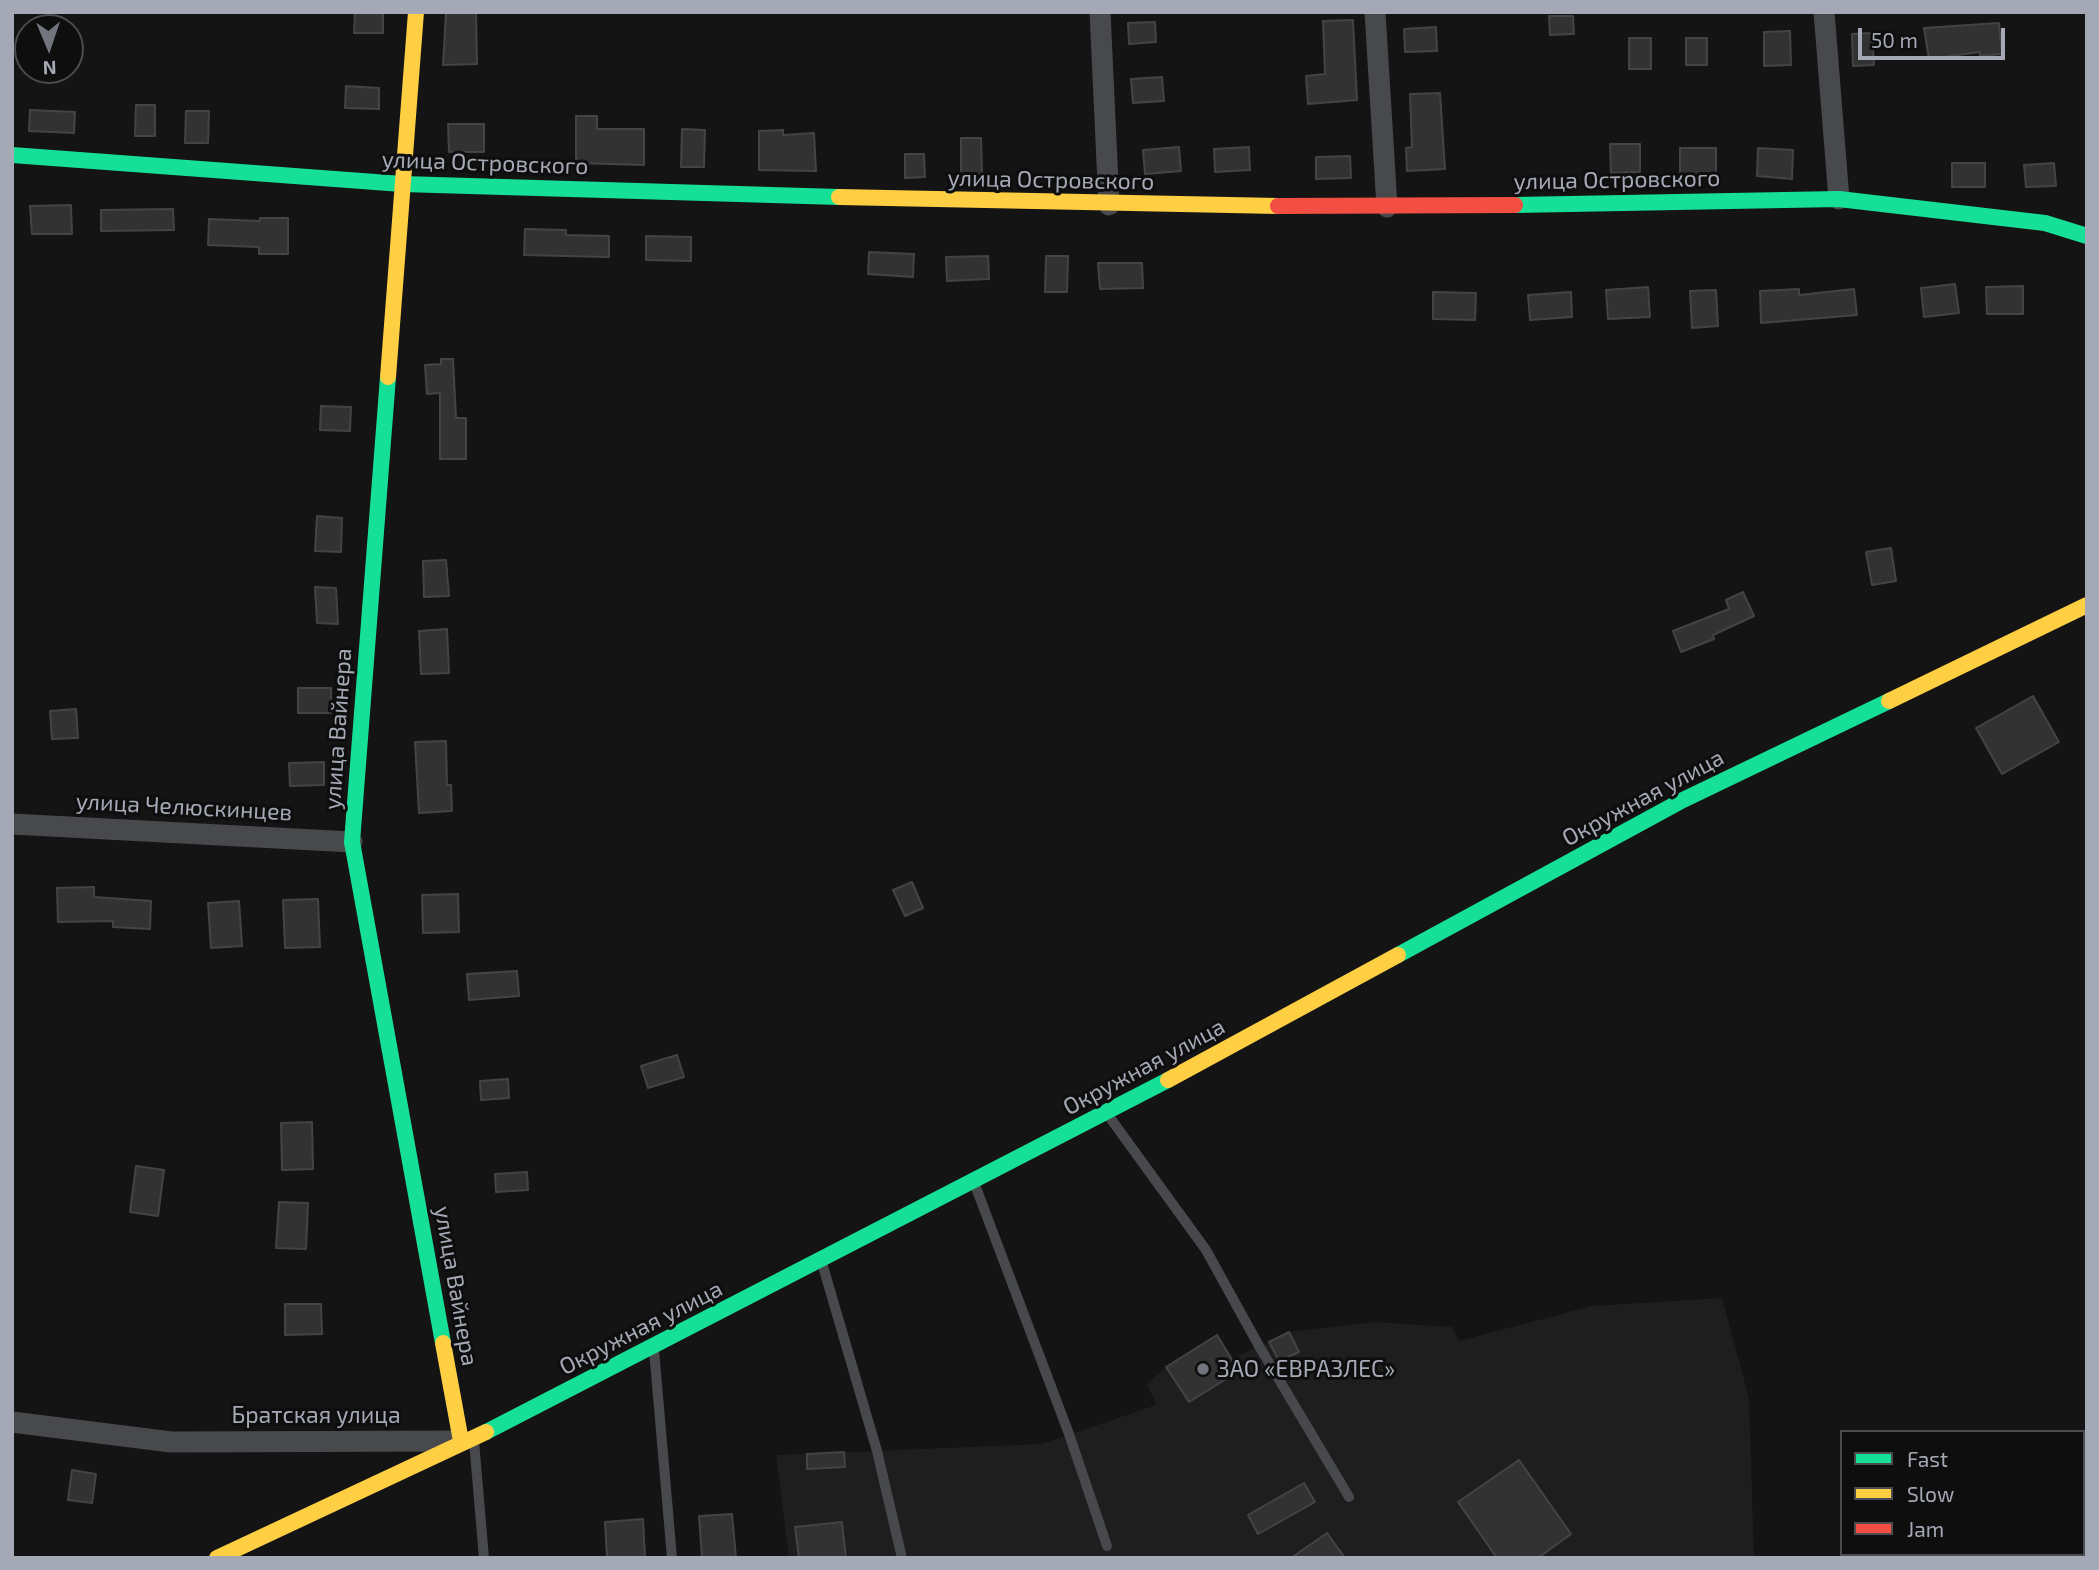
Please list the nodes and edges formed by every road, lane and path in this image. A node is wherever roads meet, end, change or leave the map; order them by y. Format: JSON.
{"nodes":[{"id":1,"x":416,"y":12,"type":"edge"},
{"id":2,"x":1100,"y":12,"type":"edge"},
{"id":3,"x":1375,"y":12,"type":"edge"},
{"id":4,"x":1824,"y":12,"type":"edge"},
{"id":5,"x":12,"y":155,"type":"edge"},
{"id":6,"x":402,"y":184,"type":"junction"},
{"id":7,"x":1839,"y":199,"type":"junction"},
{"id":8,"x":1109,"y":205,"type":"junction"},
{"id":9,"x":1387,"y":208,"type":"junction"},
{"id":10,"x":2087,"y":236,"type":"edge"},
{"id":11,"x":2087,"y":605,"type":"edge"},
{"id":12,"x":12,"y":824,"type":"edge"},
{"id":13,"x":352,"y":842,"type":"junction"},
{"id":14,"x":1107,"y":1113,"type":"junction"},
{"id":15,"x":974,"y":1182,"type":"junction"},
{"id":16,"x":822,"y":1261,"type":"junction"},
{"id":17,"x":654,"y":1347,"type":"junction"},
{"id":18,"x":12,"y":1422,"type":"edge"},
{"id":19,"x":468,"y":1440,"type":"junction"},
{"id":20,"x":1349,"y":1497,"type":"dead end"},
{"id":21,"x":1107,"y":1546,"type":"dead end"},
{"id":22,"x":217,"y":1558,"type":"edge"},
{"id":23,"x":484,"y":1558,"type":"edge"},
{"id":24,"x":672,"y":1558,"type":"edge"},
{"id":25,"x":902,"y":1558,"type":"edge"}],
"edges":[{"from":1,"to":6,"type":"street","name":"улица Вайнера"},
{"from":2,"to":8,"type":"street"},
{"from":3,"to":9,"type":"street"},
{"from":4,"to":7,"type":"street"},
{"from":5,"to":6,"type":"street","name":"улица Островского"},
{"from":6,"to":8,"type":"street","name":"улица Островского"},
{"from":6,"to":13,"type":"street","name":"улица Вайнера"},
{"from":7,"to":9,"type":"street","name":"улица Островского"},
{"from":7,"to":10,"type":"street","name":"улица Островского"},
{"from":8,"to":9,"type":"street","name":"улица Островского"},
{"from":11,"to":14,"type":"street","name":"Окружная улица"},
{"from":12,"to":13,"type":"street","name":"улица Челюскинцев"},
{"from":13,"to":19,"type":"street","name":"улица Вайнера"},
{"from":14,"to":15,"type":"street","name":"Окружная улица"},
{"from":14,"to":20,"type":"lane"},
{"from":15,"to":16,"type":"street","name":"Окружная улица"},
{"from":15,"to":21,"type":"lane"},
{"from":16,"to":17,"type":"street","name":"Окружная улица"},
{"from":16,"to":25,"type":"lane"},
{"from":17,"to":19,"type":"street","name":"Окружная улица"},
{"from":17,"to":24,"type":"lane"},
{"from":18,"to":19,"type":"street","name":"Братская улица"},
{"from":19,"to":22,"type":"street","name":"Окружная улица"},
{"from":19,"to":23,"type":"lane"}]}
